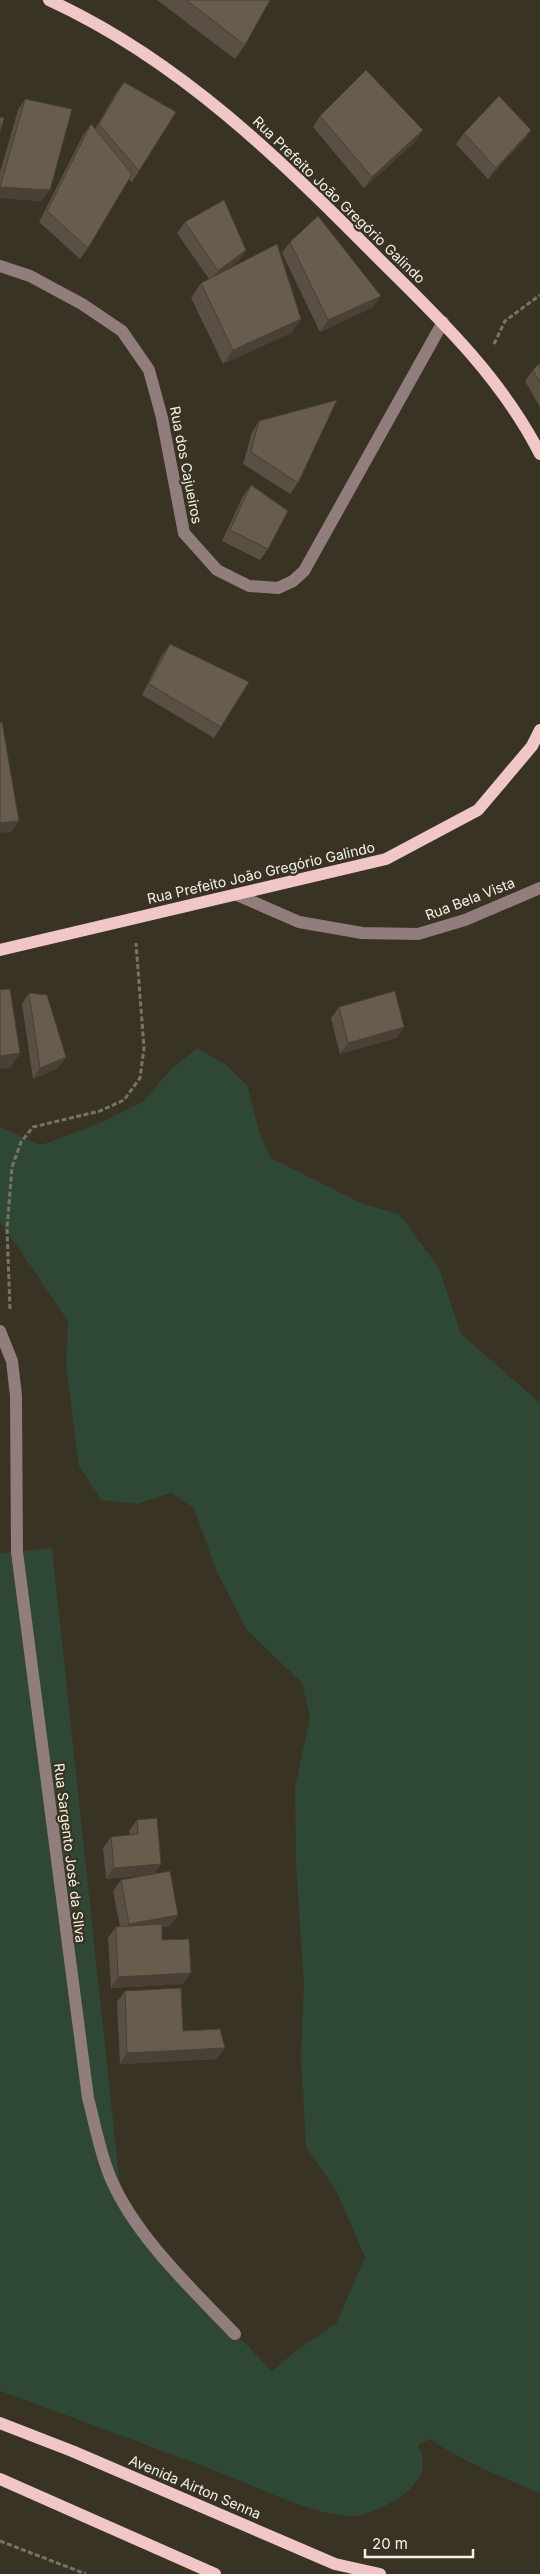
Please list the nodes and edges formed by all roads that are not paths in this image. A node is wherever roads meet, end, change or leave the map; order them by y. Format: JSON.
{"nodes":[{"id":1,"x":49,"y":0,"type":"edge"},
{"id":2,"x":0,"y":266,"type":"edge"},
{"id":3,"x":442,"y":322,"type":"junction"},
{"id":4,"x":540,"y":454,"type":"edge"},
{"id":5,"x":540,"y":730,"type":"edge"},
{"id":6,"x":540,"y":888,"type":"edge"},
{"id":7,"x":237,"y":895,"type":"junction"},
{"id":8,"x":0,"y":950,"type":"edge"},
{"id":9,"x":0,"y":1331,"type":"edge"},
{"id":10,"x":235,"y":2334,"type":"dead end"},
{"id":11,"x":0,"y":2423,"type":"edge"},
{"id":12,"x":0,"y":2479,"type":"edge"},
{"id":13,"x":215,"y":2574,"type":"edge"},
{"id":14,"x":380,"y":2574,"type":"edge"}],
"edges":[{"from":1,"to":3,"type":"main road","name":"Rua Prefeito João Gregório Galindo"},
{"from":2,"to":3,"type":"street","name":"Rua dos Cajueiros"},
{"from":3,"to":4,"type":"main road","name":"Rua Prefeito João Gregório Galindo"},
{"from":5,"to":7,"type":"main road","name":"Rua Prefeito João Gregório Galindo"},
{"from":6,"to":7,"type":"street","name":"Rua Bela Vista"},
{"from":7,"to":8,"type":"main road","name":"Rua Prefeito João Gregório Galindo"},
{"from":9,"to":10,"type":"street","name":"Rua Sargento José da SIlva"},
{"from":11,"to":14,"type":"main road","name":"Avenida Airton Senna"},
{"from":12,"to":13,"type":"main road"}]}
